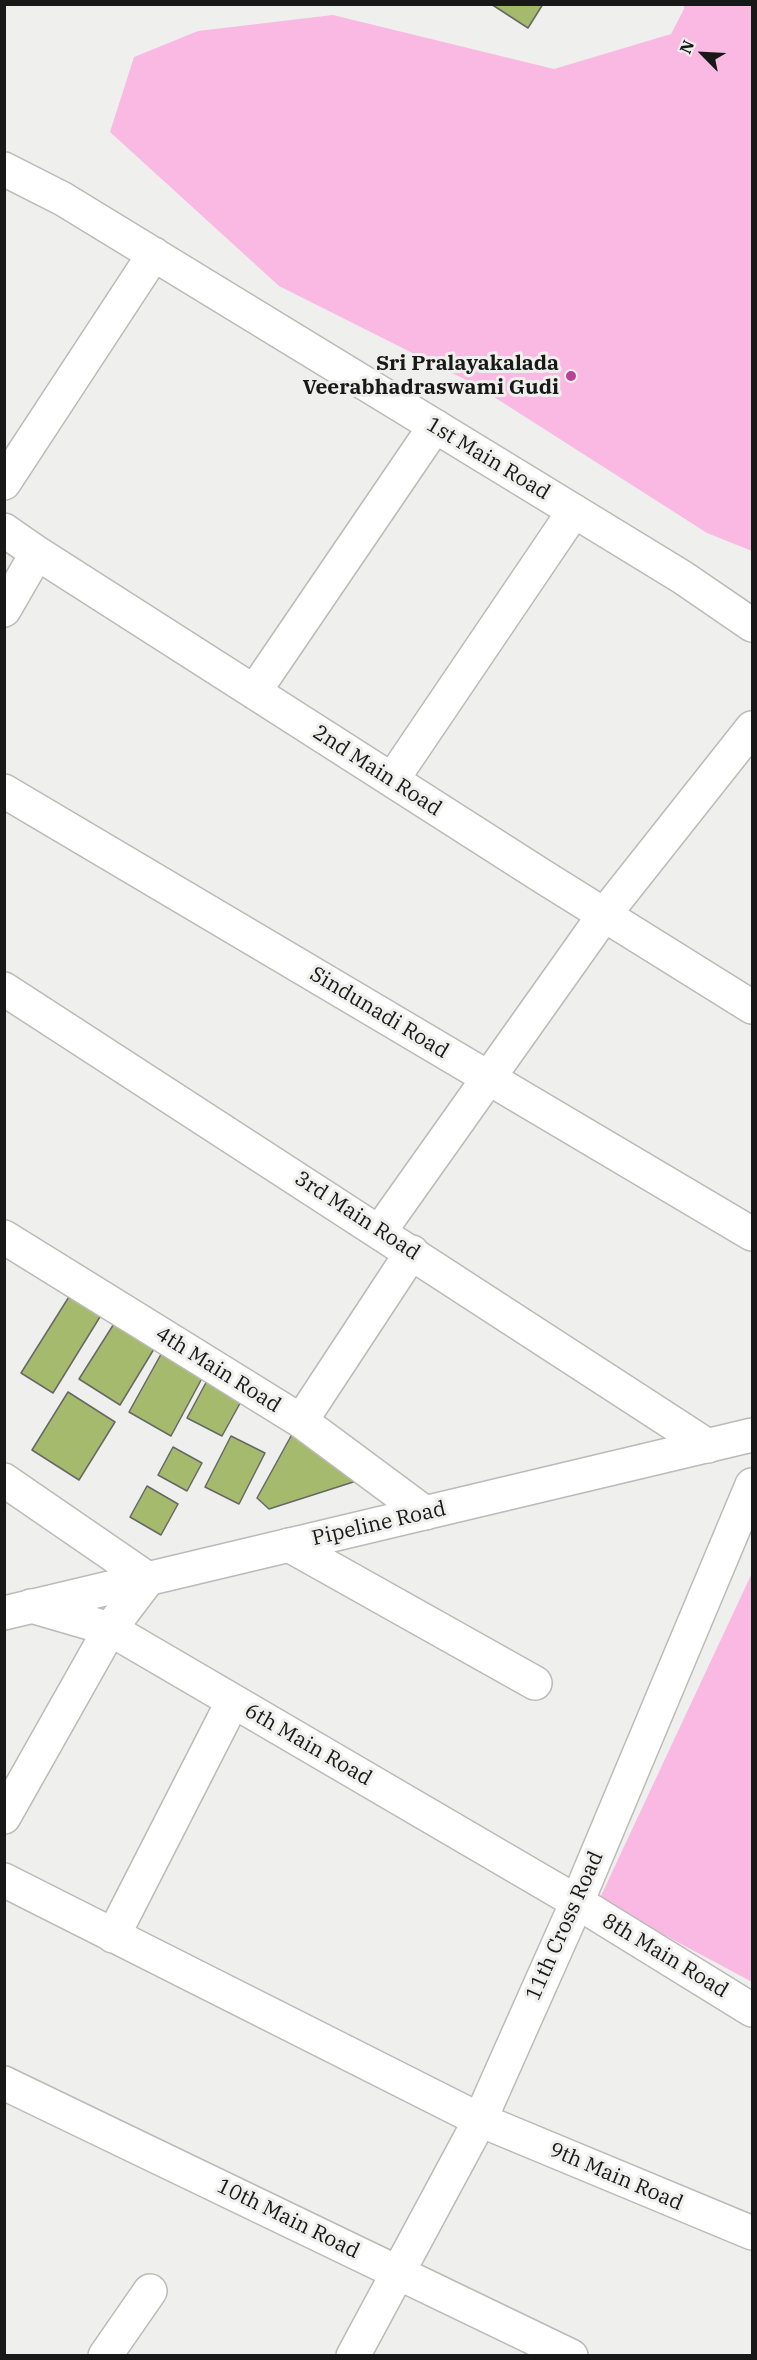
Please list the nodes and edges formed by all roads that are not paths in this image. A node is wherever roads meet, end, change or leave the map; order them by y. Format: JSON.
{"nodes":[{"id":1,"x":4,"y":169,"type":"edge"},
{"id":2,"x":154,"y":254,"type":"junction"},
{"id":3,"x":435,"y":426,"type":"junction"},
{"id":4,"x":4,"y":483,"type":"edge"},
{"id":5,"x":574,"y":511,"type":"junction"},
{"id":6,"x":4,"y":530,"type":"edge"},
{"id":7,"x":37,"y":553,"type":"junction"},
{"id":8,"x":4,"y":610,"type":"edge"},
{"id":9,"x":753,"y":625,"type":"edge"},
{"id":10,"x":254,"y":692,"type":"junction"},
{"id":11,"x":753,"y":728,"type":"edge"},
{"id":12,"x":392,"y":780,"type":"junction"},
{"id":13,"x":4,"y":791,"type":"edge"},
{"id":14,"x":603,"y":915,"type":"junction"},
{"id":15,"x":4,"y":989,"type":"edge"},
{"id":16,"x":753,"y":1007,"type":"edge"},
{"id":17,"x":489,"y":1078,"type":"junction"},
{"id":18,"x":380,"y":1231,"type":"junction"},
{"id":19,"x":753,"y":1234,"type":"edge"},
{"id":20,"x":4,"y":1237,"type":"edge"},
{"id":21,"x":412,"y":1252,"type":"junction"},
{"id":22,"x":301,"y":1421,"type":"junction"},
{"id":23,"x":753,"y":1435,"type":"edge"},
{"id":24,"x":708,"y":1446,"type":"junction"},
{"id":25,"x":4,"y":1480,"type":"edge"},
{"id":26,"x":753,"y":1485,"type":"edge"},
{"id":27,"x":425,"y":1513,"type":"junction"},
{"id":28,"x":289,"y":1545,"type":"junction"},
{"id":29,"x":148,"y":1579,"type":"junction"},
{"id":30,"x":18,"y":1610,"type":"edge"},
{"id":31,"x":110,"y":1629,"type":"junction"},
{"id":32,"x":535,"y":1683,"type":"dead end"},
{"id":33,"x":233,"y":1701,"type":"junction"},
{"id":34,"x":4,"y":1817,"type":"edge"},
{"id":35,"x":4,"y":1880,"type":"edge"},
{"id":36,"x":577,"y":1902,"type":"junction"},
{"id":37,"x":113,"y":1936,"type":"junction"},
{"id":38,"x":753,"y":2010,"type":"edge"},
{"id":39,"x":4,"y":2083,"type":"edge"},
{"id":40,"x":480,"y":2120,"type":"junction"},
{"id":41,"x":753,"y":2234,"type":"edge"},
{"id":42,"x":397,"y":2271,"type":"junction"},
{"id":43,"x":150,"y":2291,"type":"dead end"},
{"id":44,"x":105,"y":2355,"type":"edge"},
{"id":45,"x":353,"y":2355,"type":"edge"},
{"id":46,"x":571,"y":2355,"type":"edge"}],
"edges":[{"from":1,"to":2,"type":"street","name":"1st Main Road"},
{"from":2,"to":3,"type":"street","name":"1st Main Road"},
{"from":2,"to":4,"type":"street"},
{"from":3,"to":5,"type":"street","name":"1st Main Road"},
{"from":3,"to":10,"type":"street"},
{"from":5,"to":9,"type":"street","name":"1st Main Road"},
{"from":5,"to":12,"type":"street"},
{"from":6,"to":7,"type":"street","name":"2nd Main Road"},
{"from":7,"to":8,"type":"street"},
{"from":7,"to":10,"type":"street","name":"2nd Main Road"},
{"from":10,"to":12,"type":"street","name":"2nd Main Road"},
{"from":11,"to":14,"type":"street"},
{"from":12,"to":14,"type":"street","name":"2nd Main Road"},
{"from":13,"to":17,"type":"street","name":"Sindunadi Road"},
{"from":14,"to":16,"type":"street","name":"2nd Main Road"},
{"from":14,"to":17,"type":"street"},
{"from":15,"to":18,"type":"street","name":"3rd Main Road"},
{"from":17,"to":18,"type":"street"},
{"from":17,"to":19,"type":"street","name":"Sindunadi Road"},
{"from":18,"to":21,"type":"street","name":"3rd Main Road"},
{"from":20,"to":22,"type":"street","name":"4th Main Road"},
{"from":21,"to":22,"type":"street"},
{"from":21,"to":24,"type":"street","name":"3rd Main Road"},
{"from":22,"to":27,"type":"street","name":"4th Main Road"},
{"from":23,"to":24,"type":"street","name":"Pipeline Road"},
{"from":24,"to":27,"type":"street","name":"Pipeline Road"},
{"from":25,"to":29,"type":"street"},
{"from":26,"to":36,"type":"street","name":"11th Cross Road"},
{"from":27,"to":28,"type":"street","name":"Pipeline Road"},
{"from":28,"to":29,"type":"street","name":"Pipeline Road"},
{"from":28,"to":32,"type":"street"},
{"from":29,"to":30,"type":"street","name":"Pipeline Road"},
{"from":29,"to":31,"type":"street"},
{"from":30,"to":31,"type":"street","name":"6th Main Road"},
{"from":31,"to":33,"type":"street","name":"6th Main Road"},
{"from":31,"to":34,"type":"street"},
{"from":33,"to":36,"type":"street","name":"6th Main Road"},
{"from":33,"to":37,"type":"street"},
{"from":35,"to":37,"type":"street","name":"9th Main Road"},
{"from":36,"to":38,"type":"street","name":"8th Main Road"},
{"from":36,"to":40,"type":"street","name":"11th Cross Road"},
{"from":37,"to":40,"type":"street","name":"9th Main Road"},
{"from":39,"to":42,"type":"street","name":"10th Main Road"},
{"from":40,"to":41,"type":"street","name":"9th Main Road"},
{"from":40,"to":42,"type":"street","name":"11th Cross Road"},
{"from":42,"to":45,"type":"street","name":"11th Cross Road"},
{"from":42,"to":46,"type":"street","name":"10th Main Road"},
{"from":43,"to":44,"type":"street"}]}
